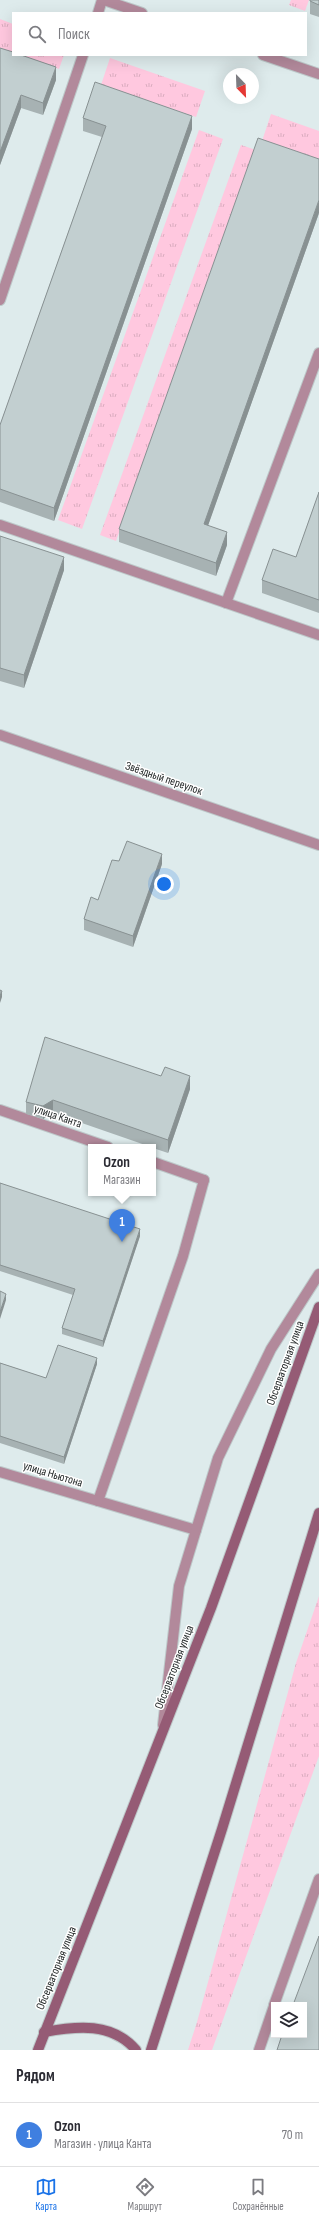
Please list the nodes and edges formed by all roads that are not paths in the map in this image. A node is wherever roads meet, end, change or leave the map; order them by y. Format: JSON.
{"nodes":[{"id":1,"x":103,"y":0,"type":"edge"},
{"id":2,"x":98,"y":12,"type":"edge"},
{"id":3,"x":139,"y":12,"type":"edge"},
{"id":4,"x":83,"y":56,"type":"edge"},
{"id":5,"x":266,"y":56,"type":"edge"},
{"id":6,"x":319,"y":74,"type":"edge"},
{"id":7,"x":0,"y":300,"type":"edge"},
{"id":8,"x":319,"y":352,"type":"edge"},
{"id":9,"x":0,"y":525,"type":"edge"},
{"id":10,"x":226,"y":603,"type":"junction"},
{"id":11,"x":319,"y":635,"type":"edge"},
{"id":12,"x":0,"y":735,"type":"edge"},
{"id":13,"x":319,"y":845,"type":"edge"},
{"id":14,"x":0,"y":1110,"type":"edge"},
{"id":15,"x":99,"y":1144,"type":"edge"},
{"id":16,"x":156,"y":1163,"type":"edge"},
{"id":17,"x":319,"y":1274,"type":"edge"},
{"id":18,"x":319,"y":1307,"type":"edge"},
{"id":19,"x":0,"y":1472,"type":"edge"},
{"id":20,"x":98,"y":1501,"type":"junction"},
{"id":21,"x":319,"y":1513,"type":"edge"},
{"id":22,"x":196,"y":1530,"type":"junction"},
{"id":23,"x":162,"y":1732,"type":"junction"},
{"id":24,"x":319,"y":1879,"type":"edge"},
{"id":25,"x":275,"y":2002,"type":"edge"},
{"id":26,"x":271,"y":2014,"type":"edge"},
{"id":27,"x":44,"y":2032,"type":"junction"},
{"id":28,"x":38,"y":2050,"type":"edge"},
{"id":29,"x":136,"y":2050,"type":"edge"},
{"id":30,"x":151,"y":2050,"type":"edge"},
{"id":31,"x":258,"y":2050,"type":"edge"}],
"edges":[{"from":1,"to":2,"type":"street"},
{"from":1,"to":3,"type":"street"},
{"from":4,"to":7,"type":"street"},
{"from":5,"to":6,"type":"street"},
{"from":8,"to":10,"type":"street"},
{"from":9,"to":10,"type":"street"},
{"from":10,"to":11,"type":"street"},
{"from":12,"to":13,"type":"street","name":"Звёздный переулок"},
{"from":14,"to":15,"type":"street","name":"улица Канта"},
{"from":16,"to":20,"type":"street"},
{"from":17,"to":22,"type":"street"},
{"from":18,"to":23,"type":"main road","name":"Обсерваторная улица"},
{"from":19,"to":20,"type":"street","name":"улица Ньютона"},
{"from":20,"to":22,"type":"street","name":"улица Ньютона"},
{"from":21,"to":30,"type":"main road"},
{"from":22,"to":23,"type":"street"},
{"from":23,"to":27,"type":"main road","name":"Обсерваторная улица"},
{"from":24,"to":25,"type":"street"},
{"from":26,"to":31,"type":"street"},
{"from":27,"to":28,"type":"main road","name":"Обсерваторная улица"},
{"from":27,"to":29,"type":"main road"}]}
